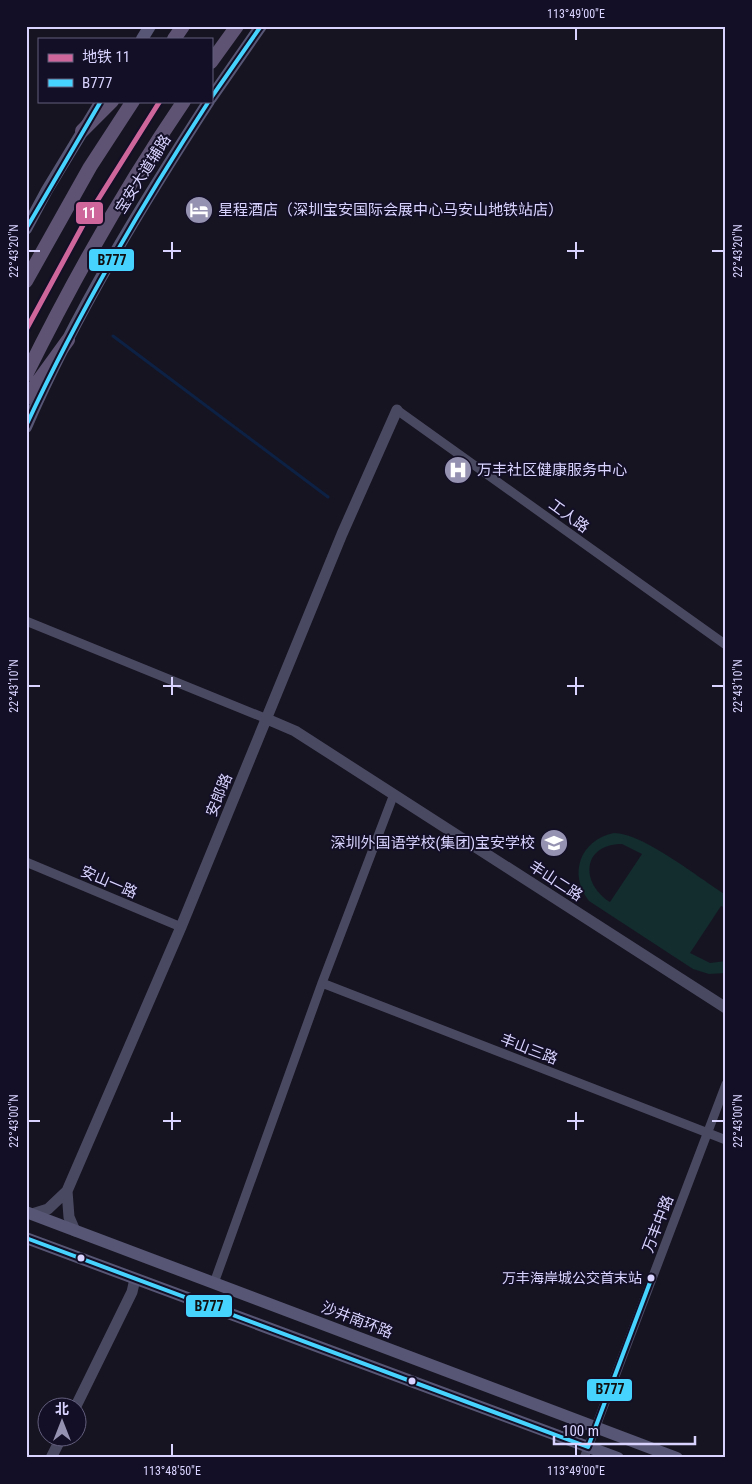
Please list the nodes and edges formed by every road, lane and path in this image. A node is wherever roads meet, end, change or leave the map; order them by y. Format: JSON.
{"nodes":[{"id":1,"x":150,"y":26,"type":"edge"},
{"id":2,"x":183,"y":26,"type":"edge"},
{"id":3,"x":237,"y":26,"type":"edge"},
{"id":4,"x":261,"y":26,"type":"edge"},
{"id":5,"x":143,"y":38,"type":"edge"},
{"id":6,"x":175,"y":38,"type":"edge"},
{"id":7,"x":212,"y":61,"type":"edge"},
{"id":8,"x":212,"y":97,"type":"edge"},
{"id":9,"x":101,"y":102,"type":"edge"},
{"id":10,"x":111,"y":102,"type":"edge"},
{"id":11,"x":132,"y":102,"type":"edge"},
{"id":12,"x":183,"y":102,"type":"edge"},
{"id":13,"x":208,"y":102,"type":"edge"},
{"id":14,"x":82,"y":131,"type":"junction"},
{"id":15,"x":26,"y":229,"type":"edge"},
{"id":16,"x":26,"y":281,"type":"edge"},
{"id":17,"x":68,"y":340,"type":"junction"},
{"id":18,"x":26,"y":375,"type":"edge"},
{"id":19,"x":26,"y":398,"type":"edge"},
{"id":20,"x":397,"y":410,"type":"joint"},
{"id":21,"x":26,"y":427,"type":"edge"},
{"id":22,"x":26,"y":621,"type":"edge"},
{"id":23,"x":726,"y":645,"type":"edge"},
{"id":24,"x":267,"y":719,"type":"junction"},
{"id":25,"x":394,"y":794,"type":"junction"},
{"id":26,"x":26,"y":862,"type":"edge"},
{"id":27,"x":181,"y":927,"type":"junction"},
{"id":28,"x":322,"y":983,"type":"junction"},
{"id":29,"x":726,"y":1008,"type":"edge"},
{"id":30,"x":726,"y":1084,"type":"edge"},
{"id":31,"x":707,"y":1133,"type":"junction"},
{"id":32,"x":726,"y":1140,"type":"edge"},
{"id":33,"x":67,"y":1191,"type":"junction"},
{"id":34,"x":29,"y":1213,"type":"edge"},
{"id":35,"x":75,"y":1231,"type":"junction"},
{"id":36,"x":26,"y":1238,"type":"edge"},
{"id":37,"x":135,"y":1279,"type":"junction"},
{"id":38,"x":214,"y":1283,"type":"junction"},
{"id":39,"x":81,"y":1396,"type":"edge"},
{"id":40,"x":596,"y":1427,"type":"junction"},
{"id":41,"x":57,"y":1446,"type":"edge"},
{"id":42,"x":586,"y":1452,"type":"edge"},
{"id":43,"x":51,"y":1458,"type":"edge"},
{"id":44,"x":618,"y":1458,"type":"edge"},
{"id":45,"x":676,"y":1458,"type":"edge"}],
"edges":[{"from":1,"to":5,"type":"main road"},
{"from":2,"to":6,"type":"main road"},
{"from":3,"to":7,"type":"main road"},
{"from":4,"to":8,"type":"main road"},
{"from":9,"to":14,"type":"main road"},
{"from":10,"to":14,"type":"main road"},
{"from":11,"to":16,"type":"main road"},
{"from":12,"to":18,"type":"main road"},
{"from":13,"to":17,"type":"main road","name":"宝安大道辅路"},
{"from":14,"to":15,"type":"main road"},
{"from":17,"to":19,"type":"main road"},
{"from":17,"to":21,"type":"main road","name":"宝安大道辅路"},
{"from":20,"to":23,"type":"street","name":"工人路"},
{"from":20,"to":24,"type":"street","name":"安郎路"},
{"from":22,"to":24,"type":"street"},
{"from":24,"to":25,"type":"street","name":"丰山二路"},
{"from":24,"to":27,"type":"street","name":"安郎路"},
{"from":25,"to":28,"type":"street"},
{"from":25,"to":29,"type":"street","name":"丰山二路"},
{"from":26,"to":27,"type":"street","name":"安山一路"},
{"from":27,"to":33,"type":"street","name":"安郎路"},
{"from":28,"to":31,"type":"street","name":"丰山三路"},
{"from":28,"to":38,"type":"street"},
{"from":30,"to":31,"type":"street","name":"万丰中路"},
{"from":31,"to":32,"type":"street","name":"丰山三路"},
{"from":31,"to":40,"type":"street","name":"万丰中路"},
{"from":33,"to":34,"type":"street","name":"安郎路"},
{"from":33,"to":35,"type":"street","name":"安郎路"},
{"from":34,"to":35,"type":"main road","name":"沙井南环路"},
{"from":35,"to":38,"type":"main road","name":"沙井南环路"},
{"from":36,"to":37,"type":"main road"},
{"from":37,"to":39,"type":"street"},
{"from":37,"to":42,"type":"main road"},
{"from":38,"to":40,"type":"main road","name":"沙井南环路"},
{"from":40,"to":42,"type":"street","name":"万丰中路"},
{"from":40,"to":45,"type":"main road","name":"沙井南环路"},
{"from":41,"to":43,"type":"street"},
{"from":42,"to":44,"type":"main road"}]}
